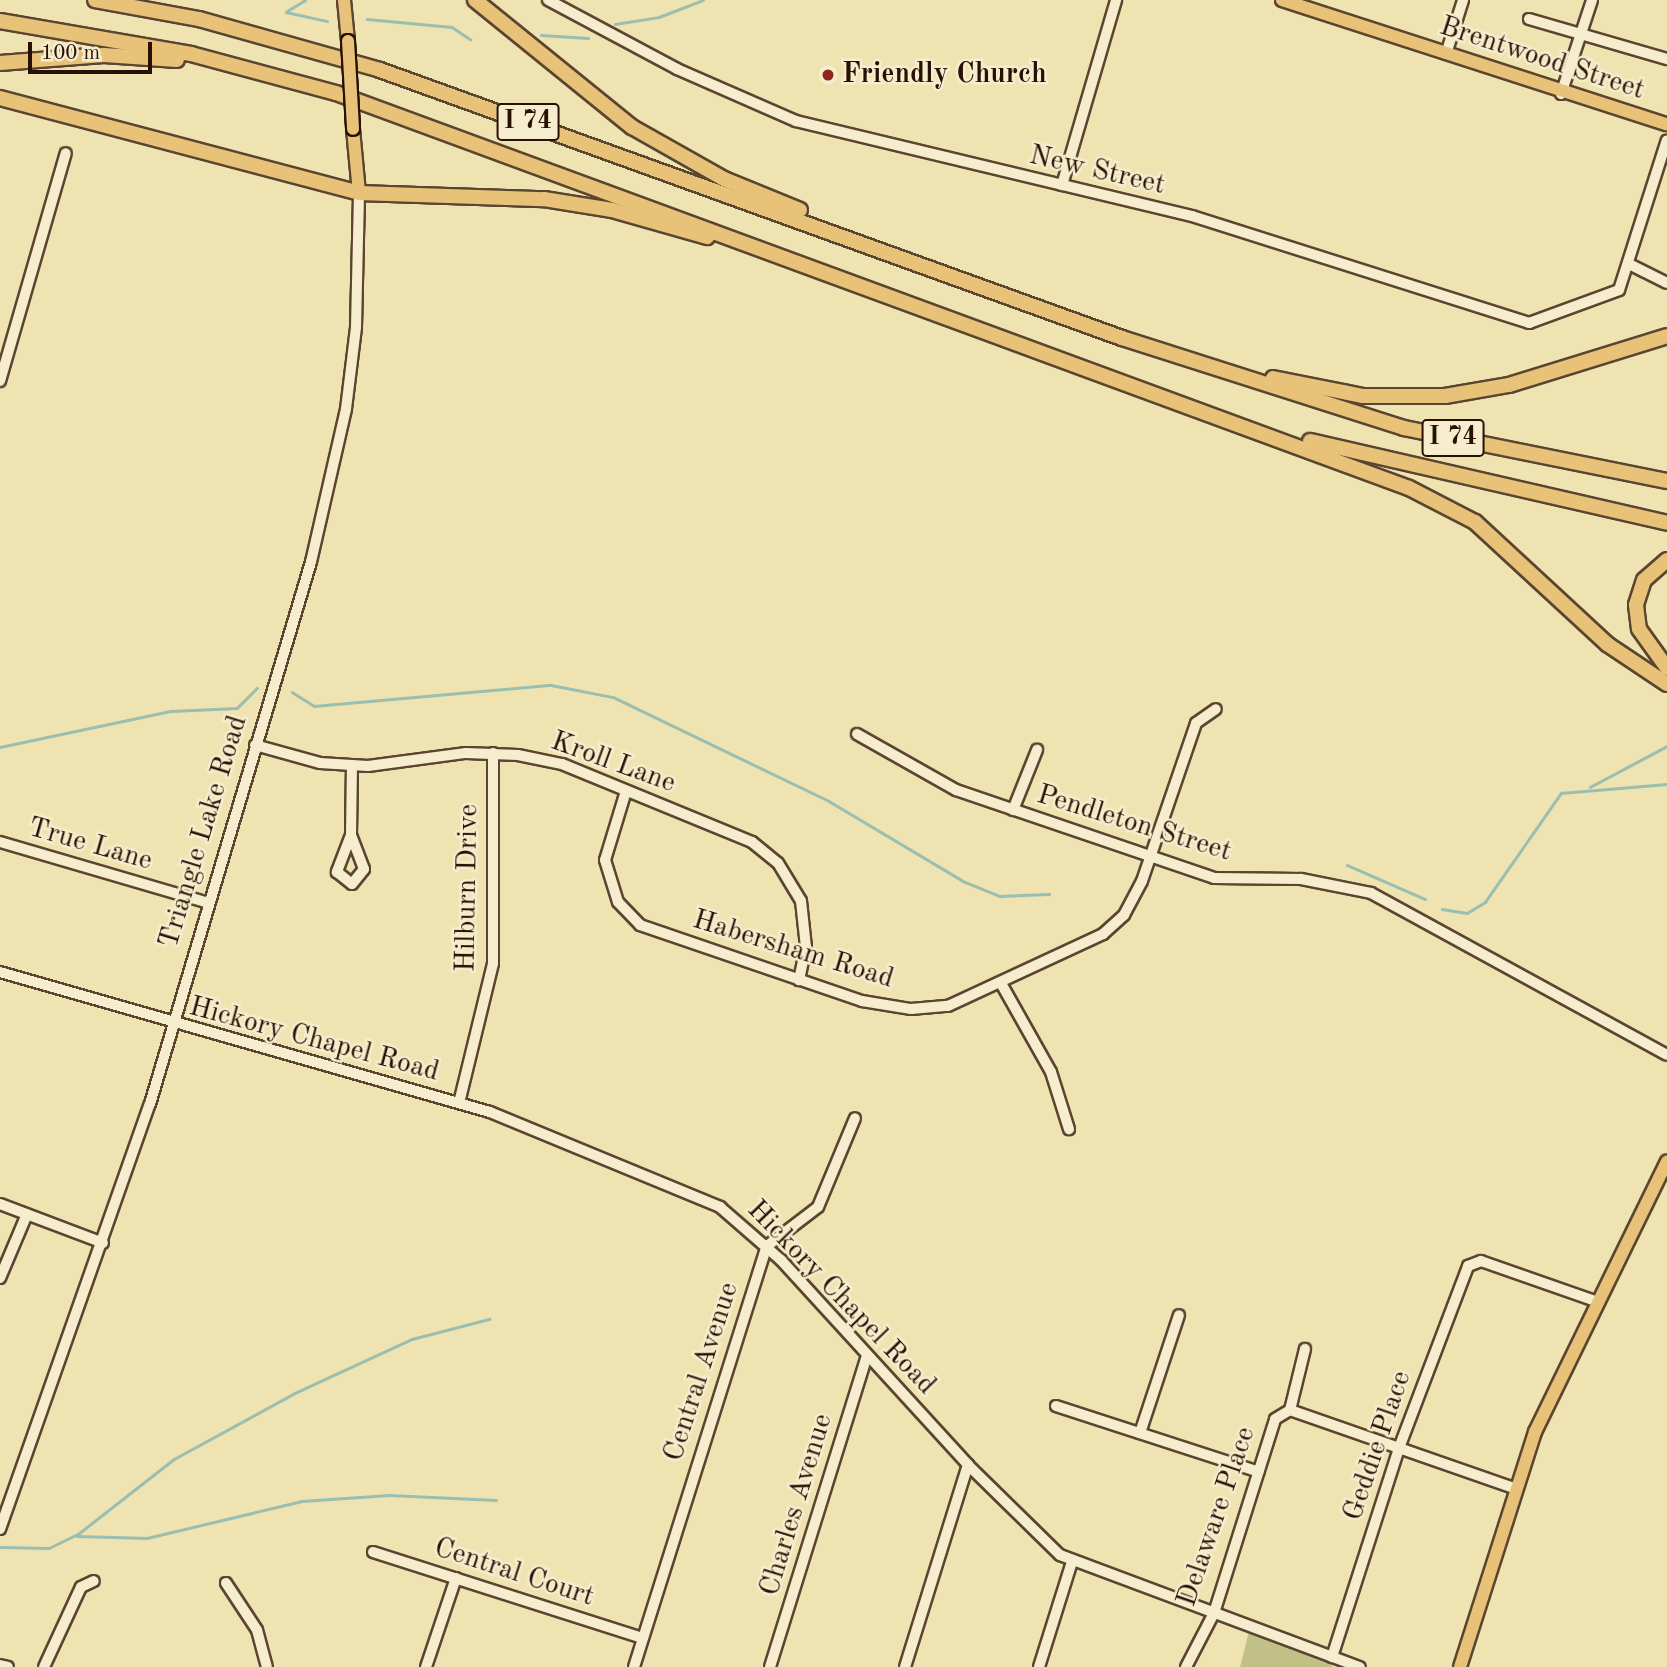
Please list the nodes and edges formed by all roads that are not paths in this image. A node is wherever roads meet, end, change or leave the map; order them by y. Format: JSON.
{"nodes":[{"id":1,"x":95,"y":0,"type":"edge"},
{"id":2,"x":135,"y":0,"type":"edge"},
{"id":3,"x":344,"y":0,"type":"edge"},
{"id":4,"x":475,"y":0,"type":"edge"},
{"id":5,"x":548,"y":0,"type":"edge"},
{"id":6,"x":1116,"y":0,"type":"edge"},
{"id":7,"x":1282,"y":0,"type":"edge"},
{"id":8,"x":1463,"y":0,"type":"edge"},
{"id":9,"x":1591,"y":0,"type":"edge"},
{"id":10,"x":199,"y":19,"type":"junction"},
{"id":11,"x":1530,"y":19,"type":"dead end"},
{"id":12,"x":0,"y":21,"type":"edge"},
{"id":13,"x":1581,"y":34,"type":"junction"},
{"id":14,"x":1446,"y":54,"type":"junction"},
{"id":15,"x":1667,"y":59,"type":"edge"},
{"id":16,"x":0,"y":63,"type":"edge"},
{"id":17,"x":275,"y":75,"type":"junction"},
{"id":18,"x":1561,"y":94,"type":"junction"},
{"id":19,"x":0,"y":98,"type":"edge"},
{"id":20,"x":1667,"y":124,"type":"edge"},
{"id":21,"x":1667,"y":140,"type":"edge"},
{"id":22,"x":66,"y":153,"type":"dead end"},
{"id":23,"x":1062,"y":185,"type":"junction"},
{"id":24,"x":359,"y":192,"type":"junction"},
{"id":25,"x":853,"y":239,"type":"junction"},
{"id":26,"x":789,"y":257,"type":"junction"},
{"id":27,"x":1629,"y":264,"type":"junction"},
{"id":28,"x":1667,"y":283,"type":"edge"},
{"id":29,"x":1667,"y":336,"type":"edge"},
{"id":30,"x":1244,"y":378,"type":"junction"},
{"id":31,"x":0,"y":381,"type":"edge"},
{"id":32,"x":1261,"y":430,"type":"junction"},
{"id":33,"x":1667,"y":481,"type":"edge"},
{"id":34,"x":1667,"y":523,"type":"edge"},
{"id":35,"x":1667,"y":560,"type":"edge"},
{"id":36,"x":1667,"y":668,"type":"edge"},
{"id":37,"x":1667,"y":684,"type":"edge"},
{"id":38,"x":1216,"y":709,"type":"dead end"},
{"id":39,"x":858,"y":734,"type":"dead end"},
{"id":40,"x":255,"y":745,"type":"junction"},
{"id":41,"x":1037,"y":750,"type":"dead end"},
{"id":42,"x":493,"y":753,"type":"junction"},
{"id":43,"x":352,"y":765,"type":"junction"},
{"id":44,"x":626,"y":791,"type":"junction"},
{"id":45,"x":1013,"y":810,"type":"junction"},
{"id":46,"x":351,"y":835,"type":"dead end"},
{"id":47,"x":0,"y":842,"type":"edge"},
{"id":48,"x":1150,"y":857,"type":"junction"},
{"id":49,"x":208,"y":903,"type":"junction"},
{"id":50,"x":0,"y":972,"type":"edge"},
{"id":51,"x":799,"y":980,"type":"junction"},
{"id":52,"x":1002,"y":985,"type":"junction"},
{"id":53,"x":171,"y":1024,"type":"junction"},
{"id":54,"x":1667,"y":1055,"type":"edge"},
{"id":55,"x":459,"y":1103,"type":"junction"},
{"id":56,"x":855,"y":1118,"type":"dead end"},
{"id":57,"x":1069,"y":1129,"type":"dead end"},
{"id":58,"x":1667,"y":1161,"type":"edge"},
{"id":59,"x":0,"y":1204,"type":"edge"},
{"id":60,"x":27,"y":1214,"type":"junction"},
{"id":61,"x":103,"y":1243,"type":"junction"},
{"id":62,"x":767,"y":1246,"type":"junction"},
{"id":63,"x":0,"y":1279,"type":"edge"},
{"id":64,"x":1598,"y":1302,"type":"junction"},
{"id":65,"x":1178,"y":1315,"type":"dead end"},
{"id":66,"x":1305,"y":1349,"type":"dead end"},
{"id":67,"x":867,"y":1356,"type":"junction"},
{"id":68,"x":1056,"y":1406,"type":"dead end"},
{"id":69,"x":1290,"y":1410,"type":"junction"},
{"id":70,"x":1140,"y":1433,"type":"junction"},
{"id":71,"x":1399,"y":1448,"type":"junction"},
{"id":72,"x":968,"y":1465,"type":"junction"},
{"id":73,"x":1259,"y":1472,"type":"junction"},
{"id":74,"x":1514,"y":1488,"type":"junction"},
{"id":75,"x":0,"y":1529,"type":"edge"},
{"id":76,"x":373,"y":1552,"type":"dead end"},
{"id":77,"x":1072,"y":1562,"type":"junction"},
{"id":78,"x":456,"y":1578,"type":"junction"},
{"id":79,"x":94,"y":1581,"type":"dead end"},
{"id":80,"x":226,"y":1583,"type":"dead end"},
{"id":81,"x":1213,"y":1613,"type":"junction"},
{"id":82,"x":642,"y":1638,"type":"junction"},
{"id":83,"x":1332,"y":1657,"type":"junction"},
{"id":84,"x":0,"y":1665,"type":"edge"},
{"id":85,"x":8,"y":1667,"type":"edge"},
{"id":86,"x":44,"y":1667,"type":"edge"},
{"id":87,"x":267,"y":1667,"type":"edge"},
{"id":88,"x":426,"y":1667,"type":"edge"},
{"id":89,"x":634,"y":1667,"type":"edge"},
{"id":90,"x":770,"y":1667,"type":"edge"},
{"id":91,"x":905,"y":1667,"type":"edge"},
{"id":92,"x":1039,"y":1667,"type":"edge"},
{"id":93,"x":1186,"y":1667,"type":"edge"},
{"id":94,"x":1360,"y":1667,"type":"edge"},
{"id":95,"x":1460,"y":1667,"type":"edge"}],
"edges":[{"from":1,"to":10,"type":"highway","number":"I 74"},
{"from":2,"to":10,"type":"highway"},
{"from":3,"to":24,"type":"main road","name":"Triangle Lake Road","bridge":true},
{"from":4,"to":25,"type":"highway"},
{"from":5,"to":23,"type":"street","name":"New Street"},
{"from":6,"to":23,"type":"street"},
{"from":7,"to":14,"type":"main road","name":"Brentwood Street"},
{"from":8,"to":14,"type":"street"},
{"from":9,"to":13,"type":"street"},
{"from":10,"to":25,"type":"highway","number":"I 74"},
{"from":11,"to":13,"type":"street"},
{"from":12,"to":17,"type":"highway","number":"I 74"},
{"from":13,"to":15,"type":"street"},
{"from":13,"to":18,"type":"street"},
{"from":14,"to":18,"type":"main road","name":"Brentwood Street"},
{"from":16,"to":17,"type":"highway"},
{"from":17,"to":26,"type":"highway","number":"I 74"},
{"from":18,"to":20,"type":"main road","name":"Brentwood Street"},
{"from":19,"to":24,"type":"highway"},
{"from":21,"to":27,"type":"street","name":"New Street"},
{"from":22,"to":31,"type":"street"},
{"from":23,"to":27,"type":"street","name":"New Street"},
{"from":24,"to":26,"type":"highway"},
{"from":24,"to":40,"type":"street","name":"Triangle Lake Road"},
{"from":25,"to":30,"type":"highway","number":"I 74"},
{"from":26,"to":32,"type":"highway","number":"I 74"},
{"from":27,"to":28,"type":"street"},
{"from":29,"to":30,"type":"highway"},
{"from":30,"to":33,"type":"highway","number":"I 74"},
{"from":32,"to":34,"type":"highway","number":"I 74"},
{"from":32,"to":37,"type":"highway"},
{"from":35,"to":36,"type":"highway"},
{"from":38,"to":48,"type":"street","name":"Habersham Road"},
{"from":39,"to":45,"type":"street","name":"Pendleton Street"},
{"from":40,"to":43,"type":"street","name":"Kroll Lane"},
{"from":40,"to":49,"type":"street","name":"Triangle Lake Road"},
{"from":41,"to":45,"type":"street"},
{"from":42,"to":43,"type":"street","name":"Kroll Lane"},
{"from":42,"to":44,"type":"street","name":"Kroll Lane"},
{"from":42,"to":55,"type":"street","name":"Hilburn Drive"},
{"from":43,"to":46,"type":"street"},
{"from":44,"to":51,"type":"street","name":"Kroll Lane"},
{"from":44,"to":51,"type":"street","name":"Habersham Road"},
{"from":45,"to":48,"type":"street","name":"Pendleton Street"},
{"from":47,"to":49,"type":"street","name":"True Lane"},
{"from":48,"to":52,"type":"street","name":"Habersham Road"},
{"from":48,"to":54,"type":"street","name":"Pendleton Street"},
{"from":49,"to":53,"type":"street","name":"Triangle Lake Road"},
{"from":50,"to":53,"type":"street","name":"Hickory Chapel Road"},
{"from":51,"to":52,"type":"street","name":"Habersham Road"},
{"from":52,"to":57,"type":"street"},
{"from":53,"to":55,"type":"street","name":"Hickory Chapel Road"},
{"from":53,"to":61,"type":"street","name":"Triangle Lake Road"},
{"from":55,"to":62,"type":"street","name":"Hickory Chapel Road"},
{"from":56,"to":62,"type":"street"},
{"from":58,"to":64,"type":"main road"},
{"from":59,"to":60,"type":"street"},
{"from":60,"to":61,"type":"street"},
{"from":60,"to":63,"type":"street"},
{"from":61,"to":75,"type":"street","name":"Triangle Lake Road"},
{"from":62,"to":67,"type":"street","name":"Hickory Chapel Road"},
{"from":62,"to":82,"type":"street","name":"Central Avenue"},
{"from":64,"to":71,"type":"street","name":"Geddie Place"},
{"from":64,"to":74,"type":"main road"},
{"from":65,"to":70,"type":"street"},
{"from":66,"to":69,"type":"street","name":"Delaware Place"},
{"from":67,"to":72,"type":"street","name":"Hickory Chapel Road"},
{"from":67,"to":90,"type":"street","name":"Charles Avenue"},
{"from":68,"to":70,"type":"street"},
{"from":69,"to":71,"type":"street"},
{"from":69,"to":73,"type":"street","name":"Delaware Place"},
{"from":70,"to":73,"type":"street"},
{"from":71,"to":74,"type":"street"},
{"from":71,"to":83,"type":"street","name":"Geddie Place"},
{"from":72,"to":77,"type":"street","name":"Hickory Chapel Road"},
{"from":72,"to":91,"type":"street"},
{"from":73,"to":81,"type":"street","name":"Delaware Place"},
{"from":74,"to":95,"type":"main road"},
{"from":76,"to":78,"type":"street","name":"Central Court"},
{"from":77,"to":81,"type":"street","name":"Hickory Chapel Road"},
{"from":77,"to":92,"type":"street"},
{"from":78,"to":82,"type":"street","name":"Central Court"},
{"from":78,"to":88,"type":"street"},
{"from":79,"to":86,"type":"street"},
{"from":80,"to":87,"type":"street"},
{"from":81,"to":83,"type":"street","name":"Hickory Chapel Road"},
{"from":81,"to":93,"type":"street","name":"Delaware Place"},
{"from":82,"to":89,"type":"street","name":"Central Avenue"},
{"from":83,"to":94,"type":"street","name":"Hickory Chapel Road"},
{"from":84,"to":85,"type":"street"}]}
